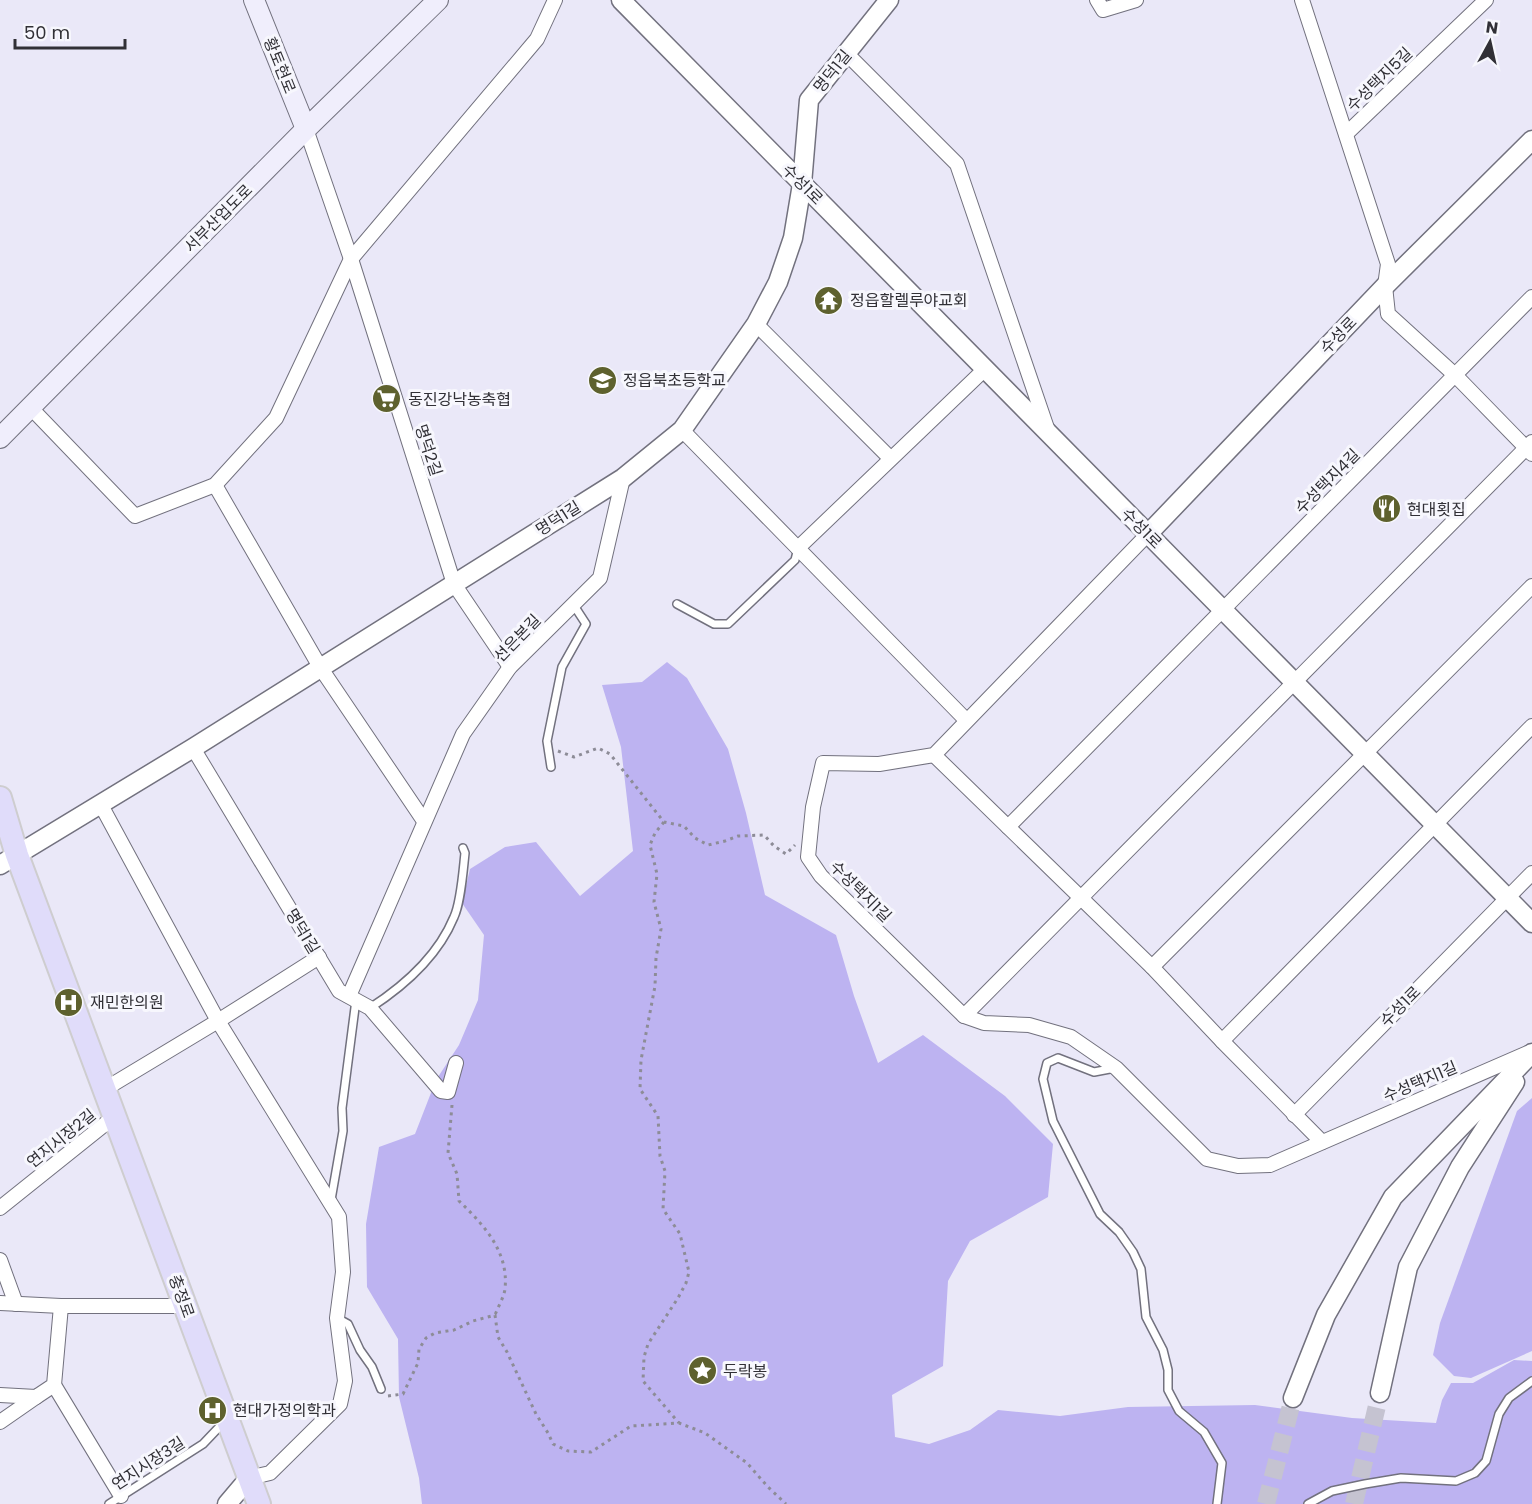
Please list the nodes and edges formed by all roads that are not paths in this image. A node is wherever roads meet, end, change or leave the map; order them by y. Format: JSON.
{"nodes":[{"id":1,"x":254,"y":0,"type":"edge"},
{"id":2,"x":438,"y":0,"type":"edge"},
{"id":3,"x":555,"y":0,"type":"edge"},
{"id":4,"x":621,"y":0,"type":"edge"},
{"id":5,"x":889,"y":0,"type":"edge"},
{"id":6,"x":1097,"y":0,"type":"edge"},
{"id":7,"x":1136,"y":0,"type":"edge"},
{"id":8,"x":1302,"y":0,"type":"edge"},
{"id":9,"x":1486,"y":0,"type":"edge"},
{"id":10,"x":846,"y":53,"type":"junction"},
{"id":11,"x":306,"y":129,"type":"junction"},
{"id":12,"x":1346,"y":134,"type":"junction"},
{"id":13,"x":1532,"y":140,"type":"edge"},
{"id":14,"x":802,"y":184,"type":"junction"},
{"id":15,"x":351,"y":259,"type":"junction"},
{"id":16,"x":1385,"y":286,"type":"junction"},
{"id":17,"x":1532,"y":297,"type":"edge"},
{"id":18,"x":756,"y":324,"type":"junction"},
{"id":19,"x":985,"y":369,"type":"junction"},
{"id":20,"x":1455,"y":375,"type":"junction"},
{"id":21,"x":30,"y":407,"type":"junction"},
{"id":22,"x":682,"y":430,"type":"junction"},
{"id":23,"x":1049,"y":434,"type":"junction"},
{"id":24,"x":0,"y":438,"type":"edge"},
{"id":25,"x":1530,"y":448,"type":"edge"},
{"id":26,"x":890,"y":458,"type":"junction"},
{"id":27,"x":623,"y":478,"type":"junction"},
{"id":28,"x":215,"y":485,"type":"junction"},
{"id":29,"x":1148,"y":534,"type":"junction"},
{"id":30,"x":798,"y":548,"type":"junction"},
{"id":31,"x":454,"y":584,"type":"junction"},
{"id":32,"x":1532,"y":586,"type":"edge"},
{"id":33,"x":573,"y":604,"type":"junction"},
{"id":34,"x":677,"y":604,"type":"dead end"},
{"id":35,"x":1222,"y":610,"type":"junction"},
{"id":36,"x":510,"y":667,"type":"junction"},
{"id":37,"x":320,"y":668,"type":"junction"},
{"id":38,"x":1294,"y":682,"type":"junction"},
{"id":39,"x":966,"y":720,"type":"junction"},
{"id":40,"x":1532,"y":726,"type":"edge"},
{"id":41,"x":193,"y":748,"type":"junction"},
{"id":42,"x":1365,"y":754,"type":"junction"},
{"id":43,"x":934,"y":755,"type":"junction"},
{"id":44,"x":551,"y":767,"type":"dead end"},
{"id":45,"x":0,"y":798,"type":"edge"},
{"id":46,"x":101,"y":805,"type":"junction"},
{"id":47,"x":424,"y":821,"type":"junction"},
{"id":48,"x":1435,"y":824,"type":"junction"},
{"id":49,"x":1008,"y":827,"type":"junction"},
{"id":50,"x":463,"y":848,"type":"dead end"},
{"id":51,"x":8,"y":860,"type":"edge"},
{"id":52,"x":1532,"y":873,"type":"edge"},
{"id":53,"x":1081,"y":898,"type":"junction"},
{"id":54,"x":1507,"y":898,"type":"junction"},
{"id":55,"x":1532,"y":923,"type":"edge"},
{"id":56,"x":318,"y":957,"type":"junction"},
{"id":57,"x":1152,"y":967,"type":"junction"},
{"id":58,"x":352,"y":998,"type":"junction"},
{"id":59,"x":370,"y":1008,"type":"junction"},
{"id":60,"x":964,"y":1016,"type":"junction"},
{"id":61,"x":218,"y":1021,"type":"junction"},
{"id":62,"x":1222,"y":1041,"type":"junction"},
{"id":63,"x":1532,"y":1053,"type":"edge"},
{"id":64,"x":456,"y":1063,"type":"dead end"},
{"id":65,"x":1116,"y":1068,"type":"junction"},
{"id":66,"x":105,"y":1089,"type":"junction"},
{"id":67,"x":1294,"y":1115,"type":"junction"},
{"id":68,"x":115,"y":1116,"type":"junction"},
{"id":69,"x":1323,"y":1142,"type":"junction"},
{"id":70,"x":330,"y":1203,"type":"junction"},
{"id":71,"x":0,"y":1208,"type":"edge"},
{"id":72,"x":0,"y":1260,"type":"edge"},
{"id":73,"x":0,"y":1303,"type":"edge"},
{"id":74,"x":16,"y":1304,"type":"junction"},
{"id":75,"x":185,"y":1305,"type":"junction"},
{"id":76,"x":61,"y":1306,"type":"junction"},
{"id":77,"x":337,"y":1318,"type":"junction"},
{"id":78,"x":1532,"y":1381,"type":"edge"},
{"id":79,"x":54,"y":1385,"type":"junction"},
{"id":80,"x":381,"y":1389,"type":"road end"},
{"id":81,"x":1380,"y":1393,"type":"tunnel mouth"},
{"id":82,"x":0,"y":1395,"type":"edge"},
{"id":83,"x":36,"y":1397,"type":"junction"},
{"id":84,"x":1293,"y":1398,"type":"tunnel mouth"},
{"id":85,"x":227,"y":1419,"type":"junction"},
{"id":86,"x":0,"y":1422,"type":"edge"},
{"id":87,"x":249,"y":1478,"type":"junction"},
{"id":88,"x":115,"y":1500,"type":"edge"},
{"id":89,"x":227,"y":1504,"type":"edge"},
{"id":90,"x":258,"y":1504,"type":"edge"},
{"id":91,"x":1217,"y":1504,"type":"edge"},
{"id":92,"x":1308,"y":1504,"type":"edge"}],
"edges":[{"from":1,"to":11,"type":"main road","name":"황토현로"},
{"from":2,"to":11,"type":"main road","name":"서부산업도로"},
{"from":3,"to":15,"type":"street"},
{"from":4,"to":14,"type":"street","name":"수성1로"},
{"from":5,"to":10,"type":"street","name":"명덕1길"},
{"from":6,"to":7,"type":"street"},
{"from":8,"to":12,"type":"street","name":"수성택지5길"},
{"from":9,"to":12,"type":"street","name":"수성택지5길"},
{"from":10,"to":14,"type":"street","name":"명덕1길"},
{"from":10,"to":23,"type":"street"},
{"from":11,"to":15,"type":"street","name":"명덕2길"},
{"from":11,"to":21,"type":"main road","name":"서부산업도로"},
{"from":12,"to":16,"type":"street"},
{"from":13,"to":16,"type":"street","name":"수성로"},
{"from":14,"to":18,"type":"street","name":"명덕1길"},
{"from":14,"to":19,"type":"street","name":"수성1로"},
{"from":15,"to":28,"type":"street"},
{"from":15,"to":31,"type":"street","name":"명덕2길"},
{"from":16,"to":20,"type":"street"},
{"from":16,"to":29,"type":"street","name":"수성로"},
{"from":17,"to":20,"type":"street","name":"수성택지4길"},
{"from":18,"to":22,"type":"street","name":"명덕1길"},
{"from":18,"to":26,"type":"street"},
{"from":19,"to":23,"type":"street","name":"수성1로"},
{"from":19,"to":26,"type":"street"},
{"from":20,"to":25,"type":"street"},
{"from":20,"to":35,"type":"street","name":"수성택지4길"},
{"from":21,"to":24,"type":"main road","name":"서부산업도로"},
{"from":21,"to":28,"type":"street"},
{"from":22,"to":27,"type":"street","name":"명덕1길"},
{"from":22,"to":30,"type":"street"},
{"from":23,"to":29,"type":"street","name":"수성1로"},
{"from":25,"to":38,"type":"street"},
{"from":26,"to":30,"type":"street"},
{"from":27,"to":31,"type":"street","name":"명덕1길"},
{"from":27,"to":33,"type":"street","name":"선은본길"},
{"from":28,"to":37,"type":"street"},
{"from":29,"to":35,"type":"street","name":"수성1로"},
{"from":29,"to":39,"type":"street"},
{"from":30,"to":34,"type":"lane"},
{"from":30,"to":39,"type":"street"},
{"from":31,"to":36,"type":"street","name":"명덕2길"},
{"from":31,"to":37,"type":"street","name":"명덕1길"},
{"from":32,"to":42,"type":"street"},
{"from":33,"to":36,"type":"street","name":"선은본길"},
{"from":33,"to":44,"type":"lane"},
{"from":35,"to":38,"type":"street","name":"수성1로"},
{"from":35,"to":49,"type":"street"},
{"from":36,"to":47,"type":"street","name":"선은본길"},
{"from":37,"to":41,"type":"street","name":"명덕1길"},
{"from":37,"to":47,"type":"street"},
{"from":38,"to":42,"type":"street","name":"수성1로"},
{"from":38,"to":53,"type":"street"},
{"from":39,"to":43,"type":"street"},
{"from":40,"to":48,"type":"street"},
{"from":41,"to":46,"type":"street","name":"명덕1길"},
{"from":41,"to":56,"type":"street","name":"명덕1길"},
{"from":42,"to":48,"type":"street","name":"수성1로"},
{"from":42,"to":57,"type":"street"},
{"from":43,"to":49,"type":"street"},
{"from":43,"to":60,"type":"street","name":"수성택지1길"},
{"from":45,"to":51,"type":"main road","name":"충정로"},
{"from":46,"to":51,"type":"street","name":"명덕1길"},
{"from":46,"to":61,"type":"street"},
{"from":47,"to":58,"type":"street","name":"선은본길"},
{"from":48,"to":54,"type":"street","name":"수성1로"},
{"from":48,"to":62,"type":"street"},
{"from":49,"to":53,"type":"street"},
{"from":50,"to":59,"type":"lane"},
{"from":51,"to":66,"type":"main road","name":"충정로"},
{"from":52,"to":54,"type":"street","name":"수성1로"},
{"from":53,"to":57,"type":"street"},
{"from":53,"to":60,"type":"street"},
{"from":54,"to":55,"type":"street","name":"수성1로"},
{"from":54,"to":67,"type":"street","name":"수성1로"},
{"from":56,"to":58,"type":"street","name":"명덕1길"},
{"from":56,"to":61,"type":"street"},
{"from":57,"to":62,"type":"street"},
{"from":58,"to":59,"type":"street","name":"명덕1길"},
{"from":58,"to":70,"type":"lane"},
{"from":59,"to":64,"type":"street"},
{"from":60,"to":65,"type":"street","name":"수성택지1길"},
{"from":61,"to":66,"type":"street"},
{"from":61,"to":70,"type":"street"},
{"from":62,"to":67,"type":"street"},
{"from":63,"to":69,"type":"street","name":"수성택지1길"},
{"from":63,"to":81,"type":"street"},
{"from":63,"to":84,"type":"street"},
{"from":65,"to":69,"type":"street","name":"수성택지1길"},
{"from":65,"to":91,"type":"lane"},
{"from":66,"to":68,"type":"main road","name":"충정로"},
{"from":67,"to":69,"type":"street"},
{"from":68,"to":71,"type":"street","name":"연지시장2길"},
{"from":68,"to":75,"type":"main road","name":"충정로"},
{"from":70,"to":77,"type":"street"},
{"from":72,"to":74,"type":"street"},
{"from":73,"to":74,"type":"street"},
{"from":74,"to":76,"type":"street"},
{"from":75,"to":76,"type":"street"},
{"from":75,"to":85,"type":"main road","name":"충정로"},
{"from":76,"to":79,"type":"street"},
{"from":77,"to":80,"type":"lane"},
{"from":77,"to":87,"type":"street"},
{"from":78,"to":92,"type":"lane"},
{"from":79,"to":83,"type":"street"},
{"from":79,"to":88,"type":"street"},
{"from":82,"to":83,"type":"street"},
{"from":83,"to":86,"type":"street"},
{"from":85,"to":87,"type":"main road","name":"충정로"},
{"from":85,"to":88,"type":"lane","name":"연지시장3길"},
{"from":87,"to":89,"type":"street"},
{"from":87,"to":90,"type":"main road","name":"충정로"}]}
